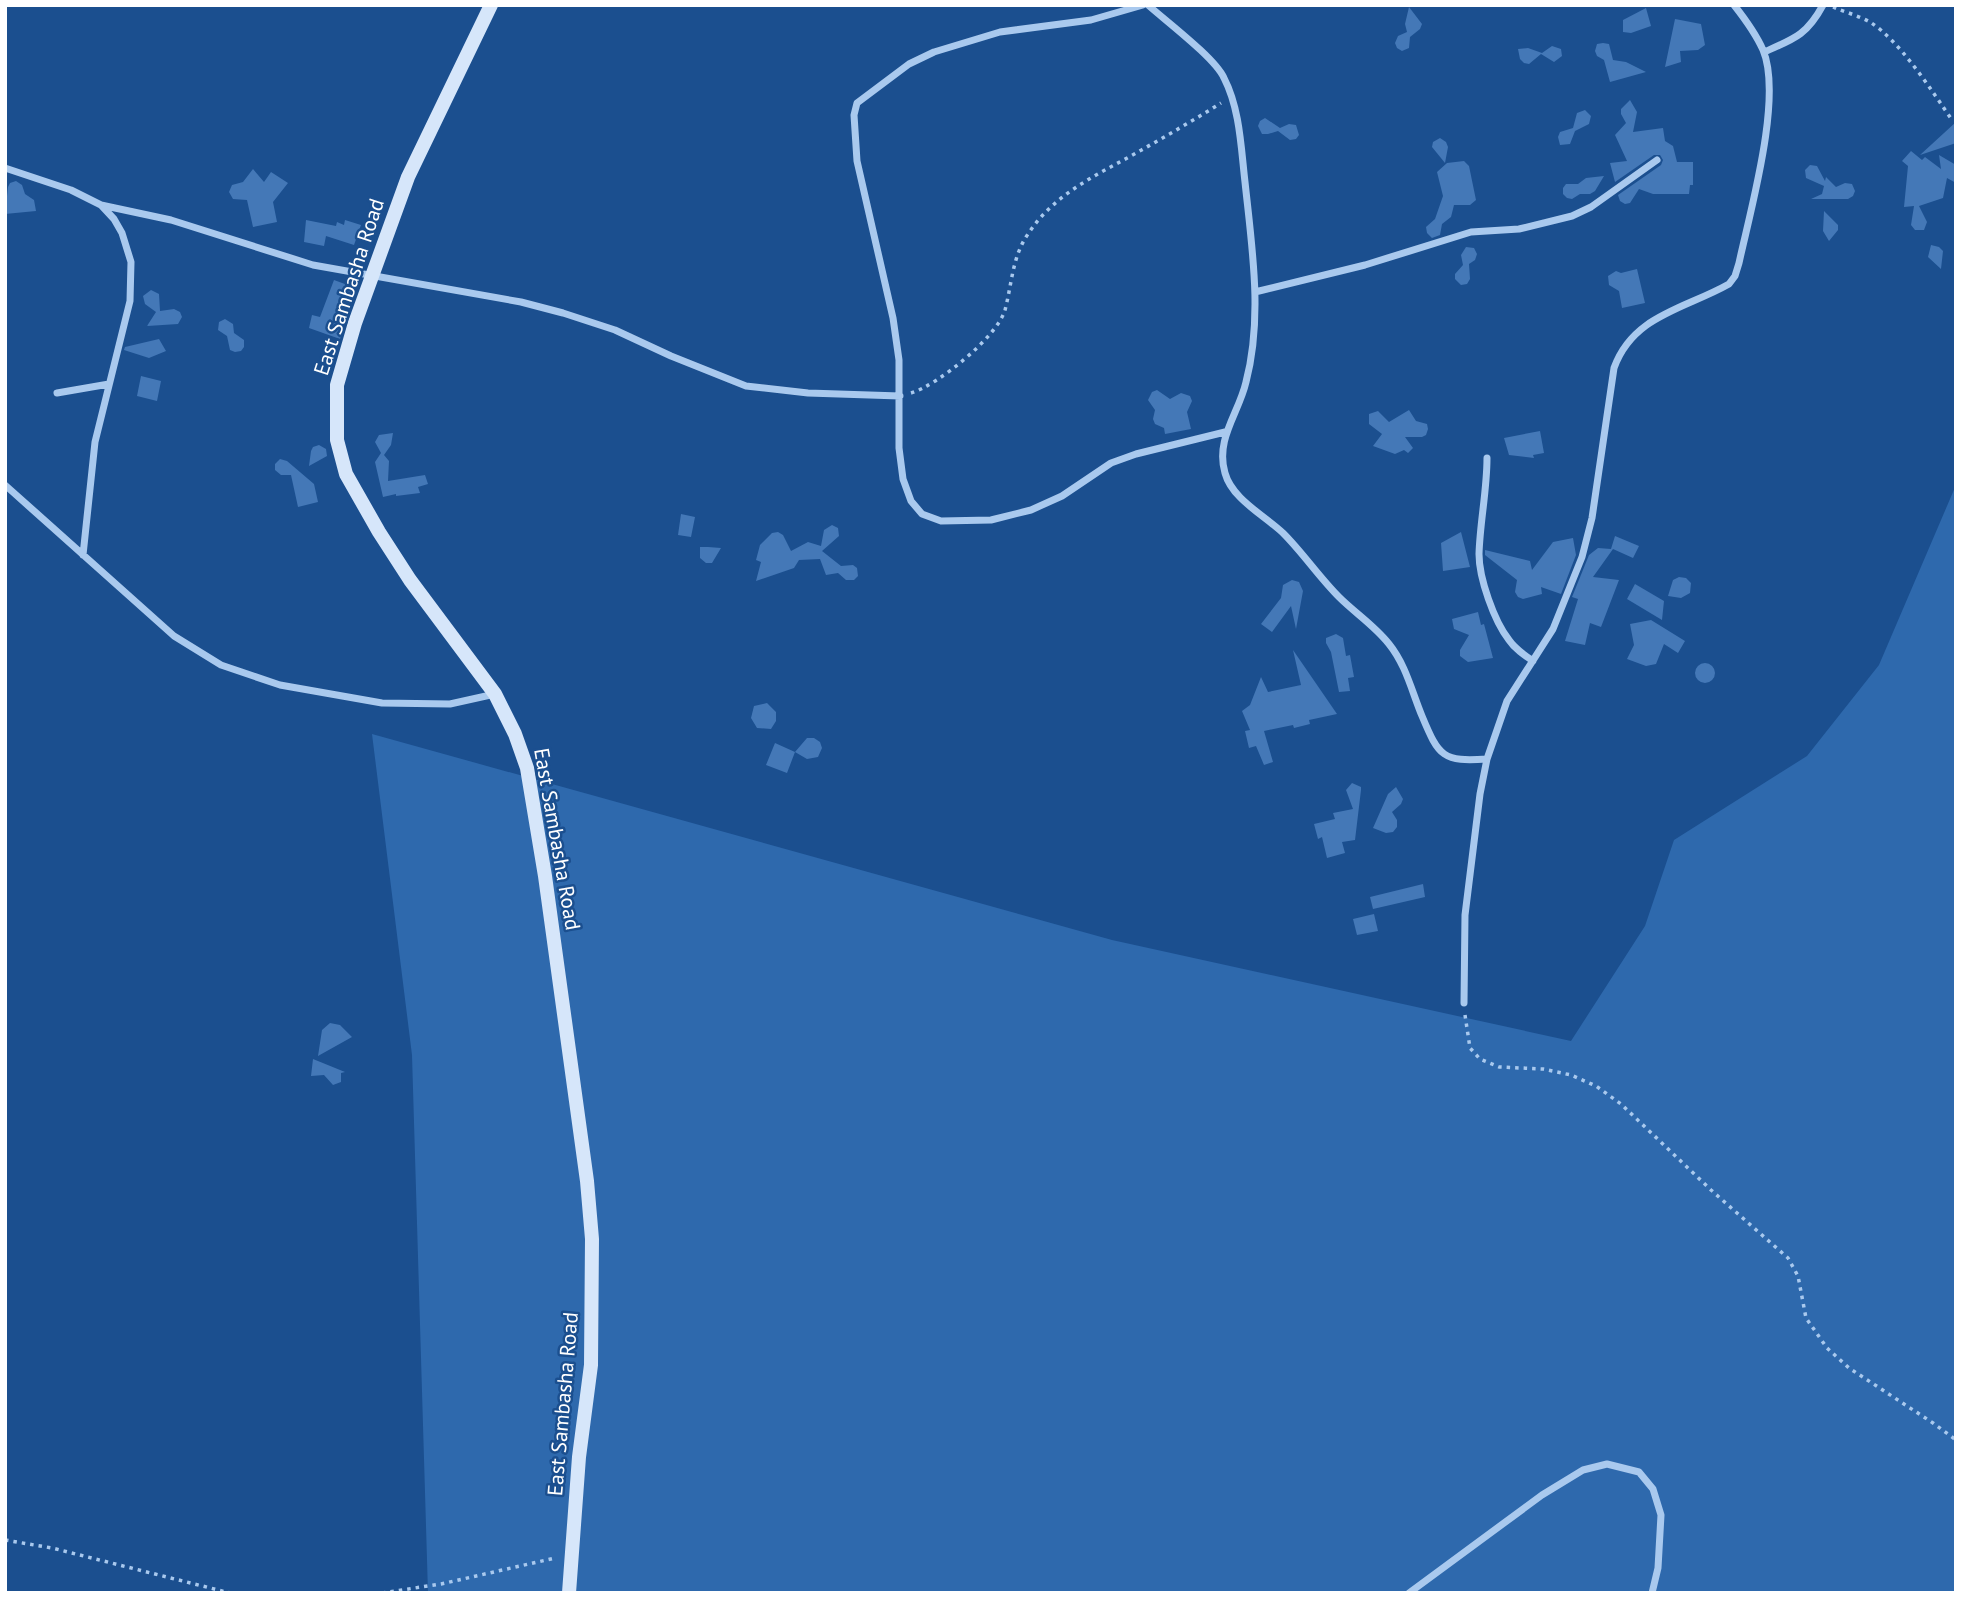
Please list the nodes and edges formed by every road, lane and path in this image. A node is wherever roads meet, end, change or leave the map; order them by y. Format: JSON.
{"nodes":[{"id":1,"x":491,"y":5,"type":"edge"},
{"id":2,"x":1146,"y":5,"type":"edge"},
{"id":3,"x":1734,"y":5,"type":"edge"},
{"id":4,"x":1823,"y":5,"type":"edge"},
{"id":5,"x":1828,"y":5,"type":"edge"},
{"id":6,"x":1764,"y":52,"type":"junction"},
{"id":7,"x":1232,"y":97,"type":"junction"},
{"id":8,"x":1952,"y":120,"type":"dead end"},
{"id":9,"x":1657,"y":160,"type":"dead end"},
{"id":10,"x":5,"y":168,"type":"edge"},
{"id":11,"x":101,"y":205,"type":"junction"},
{"id":12,"x":372,"y":276,"type":"junction"},
{"id":13,"x":1255,"y":292,"type":"junction"},
{"id":14,"x":109,"y":384,"type":"junction"},
{"id":15,"x":57,"y":393,"type":"dead end"},
{"id":16,"x":900,"y":396,"type":"junction"},
{"id":17,"x":1225,"y":432,"type":"junction"},
{"id":18,"x":1487,"y":458,"type":"dead end"},
{"id":19,"x":5,"y":485,"type":"edge"},
{"id":20,"x":83,"y":555,"type":"junction"},
{"id":21,"x":1533,"y":661,"type":"junction"},
{"id":22,"x":495,"y":694,"type":"junction"},
{"id":23,"x":1487,"y":759,"type":"junction"},
{"id":24,"x":1464,"y":1003,"type":"joint"},
{"id":25,"x":1956,"y":1440,"type":"edge"},
{"id":26,"x":5,"y":1541,"type":"edge"},
{"id":27,"x":571,"y":1555,"type":"junction"},
{"id":28,"x":230,"y":1593,"type":"edge"},
{"id":29,"x":382,"y":1593,"type":"edge"},
{"id":30,"x":569,"y":1593,"type":"edge"},
{"id":31,"x":1409,"y":1593,"type":"edge"},
{"id":32,"x":1652,"y":1593,"type":"edge"}],
"edges":[{"from":1,"to":12,"type":"street","name":"East Sambasha Road"},
{"from":2,"to":7,"type":"street"},
{"from":2,"to":16,"type":"street"},
{"from":3,"to":6,"type":"street"},
{"from":4,"to":6,"type":"street"},
{"from":5,"to":8,"type":"path"},
{"from":6,"to":21,"type":"street"},
{"from":7,"to":13,"type":"street"},
{"from":7,"to":16,"type":"path"},
{"from":9,"to":13,"type":"street"},
{"from":10,"to":11,"type":"street"},
{"from":11,"to":12,"type":"street"},
{"from":11,"to":14,"type":"street"},
{"from":12,"to":16,"type":"street"},
{"from":12,"to":22,"type":"street","name":"East Sambasha Road"},
{"from":13,"to":17,"type":"street"},
{"from":14,"to":15,"type":"street"},
{"from":14,"to":20,"type":"street"},
{"from":16,"to":17,"type":"street"},
{"from":17,"to":23,"type":"street"},
{"from":18,"to":21,"type":"street"},
{"from":19,"to":20,"type":"street"},
{"from":20,"to":22,"type":"street"},
{"from":21,"to":23,"type":"street"},
{"from":22,"to":27,"type":"street","name":"East Sambasha Road"},
{"from":23,"to":24,"type":"street"},
{"from":24,"to":25,"type":"path"},
{"from":26,"to":28,"type":"path"},
{"from":27,"to":29,"type":"path"},
{"from":27,"to":30,"type":"street","name":"East Sambasha Road"},
{"from":31,"to":32,"type":"street"}]}
